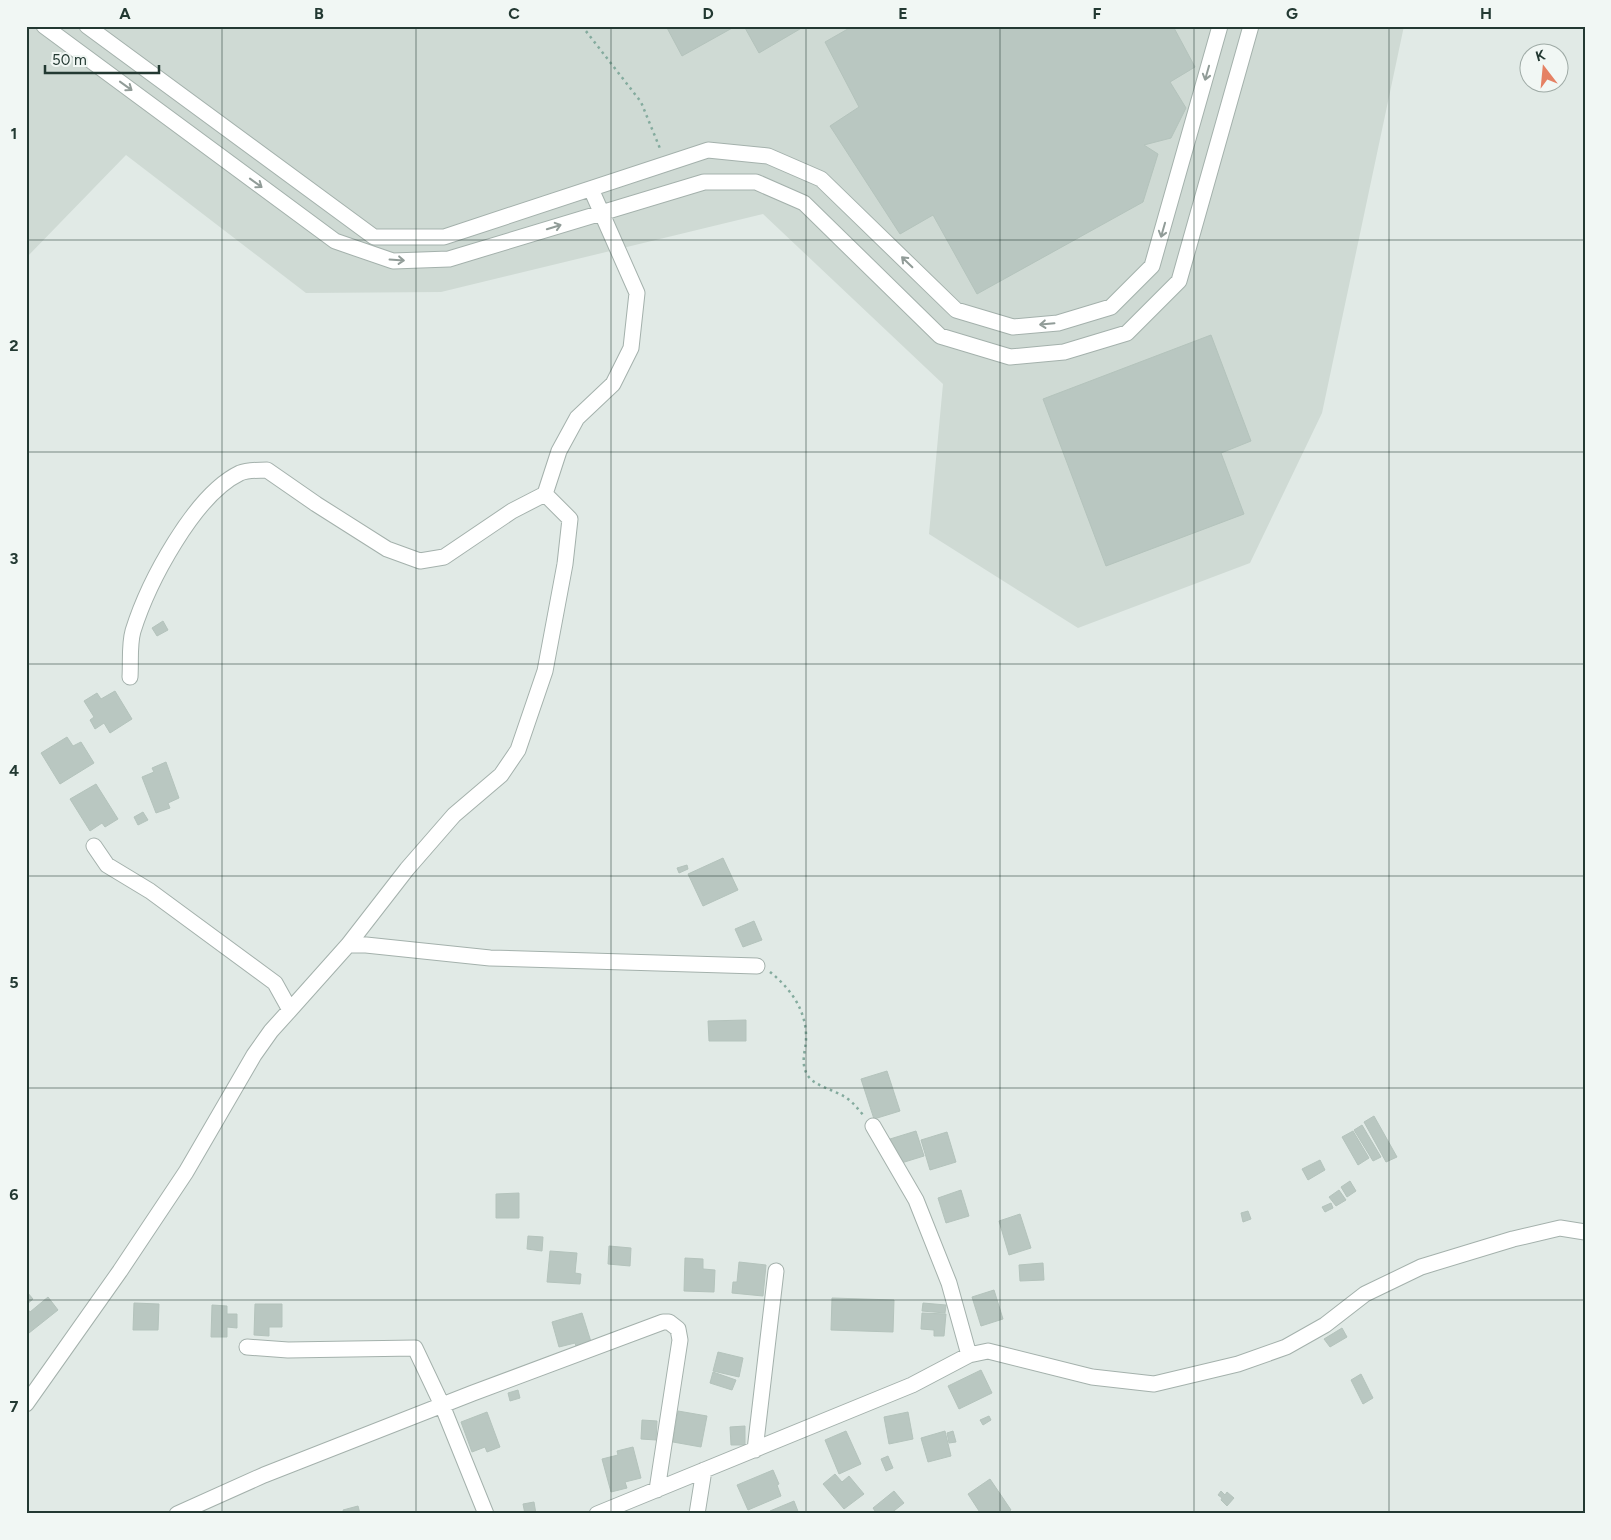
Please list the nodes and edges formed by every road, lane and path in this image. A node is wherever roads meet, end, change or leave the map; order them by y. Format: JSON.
{"nodes":[{"id":1,"x":44,"y":26,"type":"edge"},
{"id":2,"x":87,"y":26,"type":"edge"},
{"id":3,"x":582,"y":26,"type":"edge"},
{"id":4,"x":1220,"y":26,"type":"edge"},
{"id":5,"x":1251,"y":26,"type":"edge"},
{"id":6,"x":666,"y":164,"type":"junction"},
{"id":7,"x":591,"y":188,"type":"junction"},
{"id":8,"x":602,"y":213,"type":"junction"},
{"id":9,"x":545,"y":494,"type":"junction"},
{"id":10,"x":130,"y":677,"type":"dead end"},
{"id":11,"x":94,"y":846,"type":"dead end"},
{"id":12,"x":348,"y":946,"type":"junction"},
{"id":13,"x":757,"y":966,"type":"joint"},
{"id":14,"x":290,"y":1010,"type":"junction"},
{"id":15,"x":873,"y":1126,"type":"joint"},
{"id":16,"x":1585,"y":1232,"type":"edge"},
{"id":17,"x":776,"y":1271,"type":"dead end"},
{"id":18,"x":247,"y":1348,"type":"dead end"},
{"id":19,"x":969,"y":1355,"type":"junction"},
{"id":20,"x":26,"y":1404,"type":"edge"},
{"id":21,"x":442,"y":1405,"type":"junction"},
{"id":22,"x":755,"y":1450,"type":"junction"},
{"id":23,"x":704,"y":1470,"type":"junction"},
{"id":24,"x":657,"y":1490,"type":"junction"},
{"id":25,"x":177,"y":1514,"type":"edge"},
{"id":26,"x":486,"y":1514,"type":"edge"},
{"id":27,"x":597,"y":1514,"type":"edge"},
{"id":28,"x":697,"y":1514,"type":"edge"}],
"edges":[{"from":1,"to":8,"type":"street","one_way":true},
{"from":2,"to":7,"type":"street"},
{"from":3,"to":6,"type":"path"},
{"from":4,"to":6,"type":"street","one_way":true},
{"from":5,"to":8,"type":"street"},
{"from":6,"to":7,"type":"street"},
{"from":7,"to":8,"type":"street"},
{"from":8,"to":9,"type":"street"},
{"from":9,"to":10,"type":"street"},
{"from":9,"to":12,"type":"street"},
{"from":11,"to":14,"type":"street"},
{"from":12,"to":13,"type":"street"},
{"from":12,"to":14,"type":"street"},
{"from":13,"to":15,"type":"path"},
{"from":14,"to":20,"type":"street"},
{"from":15,"to":19,"type":"street"},
{"from":16,"to":19,"type":"street"},
{"from":17,"to":22,"type":"street"},
{"from":18,"to":21,"type":"street"},
{"from":19,"to":22,"type":"street"},
{"from":21,"to":24,"type":"street"},
{"from":21,"to":25,"type":"street"},
{"from":21,"to":26,"type":"street"},
{"from":22,"to":23,"type":"street"},
{"from":23,"to":24,"type":"street"},
{"from":23,"to":28,"type":"street"},
{"from":24,"to":27,"type":"street"}]}
